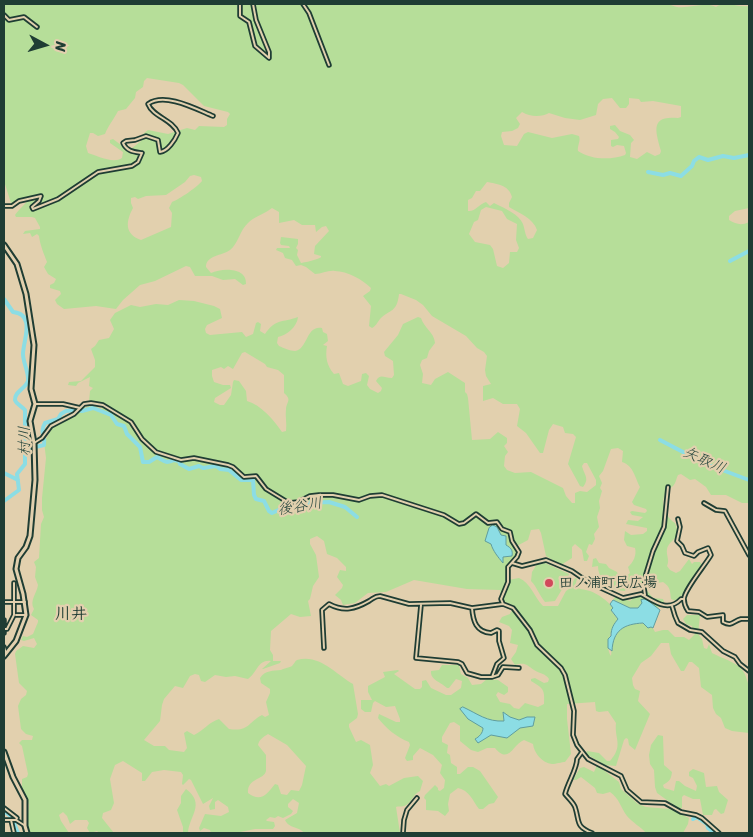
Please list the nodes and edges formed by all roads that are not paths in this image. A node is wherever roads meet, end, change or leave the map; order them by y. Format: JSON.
{"nodes":[{"id":1,"x":240,"y":4,"type":"edge"},
{"id":2,"x":252,"y":4,"type":"edge"},
{"id":3,"x":303,"y":4,"type":"edge"},
{"id":4,"x":4,"y":15,"type":"edge"},
{"id":5,"x":37,"y":27,"type":"dead end"},
{"id":6,"x":329,"y":65,"type":"dead end"},
{"id":7,"x":213,"y":116,"type":"dead end"},
{"id":8,"x":4,"y":206,"type":"edge"},
{"id":9,"x":4,"y":245,"type":"edge"},
{"id":10,"x":35,"y":404,"type":"junction"},
{"id":11,"x":80,"y":408,"type":"junction"},
{"id":12,"x":34,"y":443,"type":"junction"},
{"id":13,"x":668,"y":487,"type":"dead end"},
{"id":14,"x":704,"y":503,"type":"dead end"},
{"id":15,"x":678,"y":519,"type":"dead end"},
{"id":16,"x":749,"y":555,"type":"edge"},
{"id":17,"x":512,"y":563,"type":"junction"},
{"id":18,"x":14,"y":583,"type":"dead end"},
{"id":19,"x":646,"y":596,"type":"junction"},
{"id":20,"x":684,"y":600,"type":"junction"},
{"id":21,"x":4,"y":602,"type":"edge"},
{"id":22,"x":14,"y":602,"type":"junction"},
{"id":23,"x":25,"y":602,"type":"junction"},
{"id":24,"x":421,"y":604,"type":"junction"},
{"id":25,"x":502,"y":604,"type":"junction"},
{"id":26,"x":672,"y":606,"type":"junction"},
{"id":27,"x":472,"y":608,"type":"junction"},
{"id":28,"x":14,"y":615,"type":"junction"},
{"id":29,"x":26,"y":615,"type":"junction"},
{"id":30,"x":749,"y":619,"type":"edge"},
{"id":31,"x":4,"y":620,"type":"edge"},
{"id":32,"x":4,"y":629,"type":"edge"},
{"id":33,"x":4,"y":633,"type":"edge"},
{"id":34,"x":4,"y":647,"type":"edge"},
{"id":35,"x":324,"y":648,"type":"dead end"},
{"id":36,"x":5,"y":656,"type":"edge"},
{"id":37,"x":519,"y":668,"type":"dead end"},
{"id":38,"x":749,"y":671,"type":"edge"},
{"id":39,"x":492,"y":676,"type":"junction"},
{"id":40,"x":4,"y":752,"type":"edge"},
{"id":41,"x":582,"y":752,"type":"junction"},
{"id":42,"x":417,"y":798,"type":"dead end"},
{"id":43,"x":4,"y":808,"type":"edge"},
{"id":44,"x":4,"y":820,"type":"edge"},
{"id":45,"x":11,"y":820,"type":"junction"},
{"id":46,"x":16,"y":820,"type":"junction"},
{"id":47,"x":25,"y":826,"type":"junction"},
{"id":48,"x":13,"y":833,"type":"edge"},
{"id":49,"x":27,"y":833,"type":"edge"},
{"id":50,"x":403,"y":833,"type":"edge"},
{"id":51,"x":592,"y":833,"type":"edge"},
{"id":52,"x":719,"y":833,"type":"edge"}],
"edges":[{"from":1,"to":2,"type":"street"},
{"from":3,"to":6,"type":"street"},
{"from":4,"to":5,"type":"street"},
{"from":7,"to":8,"type":"street"},
{"from":9,"to":10,"type":"main road"},
{"from":10,"to":11,"type":"street"},
{"from":10,"to":12,"type":"main road"},
{"from":11,"to":12,"type":"street"},
{"from":11,"to":17,"type":"street"},
{"from":12,"to":23,"type":"main road"},
{"from":13,"to":19,"type":"street"},
{"from":14,"to":16,"type":"street"},
{"from":15,"to":20,"type":"street"},
{"from":17,"to":19,"type":"street"},
{"from":17,"to":25,"type":"street"},
{"from":18,"to":22,"type":"street"},
{"from":19,"to":26,"type":"street"},
{"from":20,"to":26,"type":"street"},
{"from":20,"to":30,"type":"street"},
{"from":21,"to":22,"type":"street"},
{"from":22,"to":23,"type":"street"},
{"from":22,"to":28,"type":"street"},
{"from":23,"to":29,"type":"main road"},
{"from":24,"to":27,"type":"street"},
{"from":24,"to":35,"type":"street"},
{"from":24,"to":39,"type":"street"},
{"from":25,"to":27,"type":"street"},
{"from":25,"to":41,"type":"street"},
{"from":26,"to":38,"type":"street"},
{"from":27,"to":39,"type":"street"},
{"from":28,"to":29,"type":"street"},
{"from":28,"to":32,"type":"street"},
{"from":29,"to":36,"type":"main road"},
{"from":31,"to":32,"type":"street"},
{"from":32,"to":33,"type":"street"},
{"from":34,"to":36,"type":"street"},
{"from":37,"to":39,"type":"street"},
{"from":40,"to":47,"type":"main road"},
{"from":41,"to":51,"type":"street"},
{"from":41,"to":52,"type":"street"},
{"from":42,"to":50,"type":"street"},
{"from":43,"to":46,"type":"street"},
{"from":44,"to":45,"type":"street"},
{"from":45,"to":46,"type":"street"},
{"from":45,"to":48,"type":"street"},
{"from":46,"to":47,"type":"street"},
{"from":47,"to":49,"type":"main road"}]}
